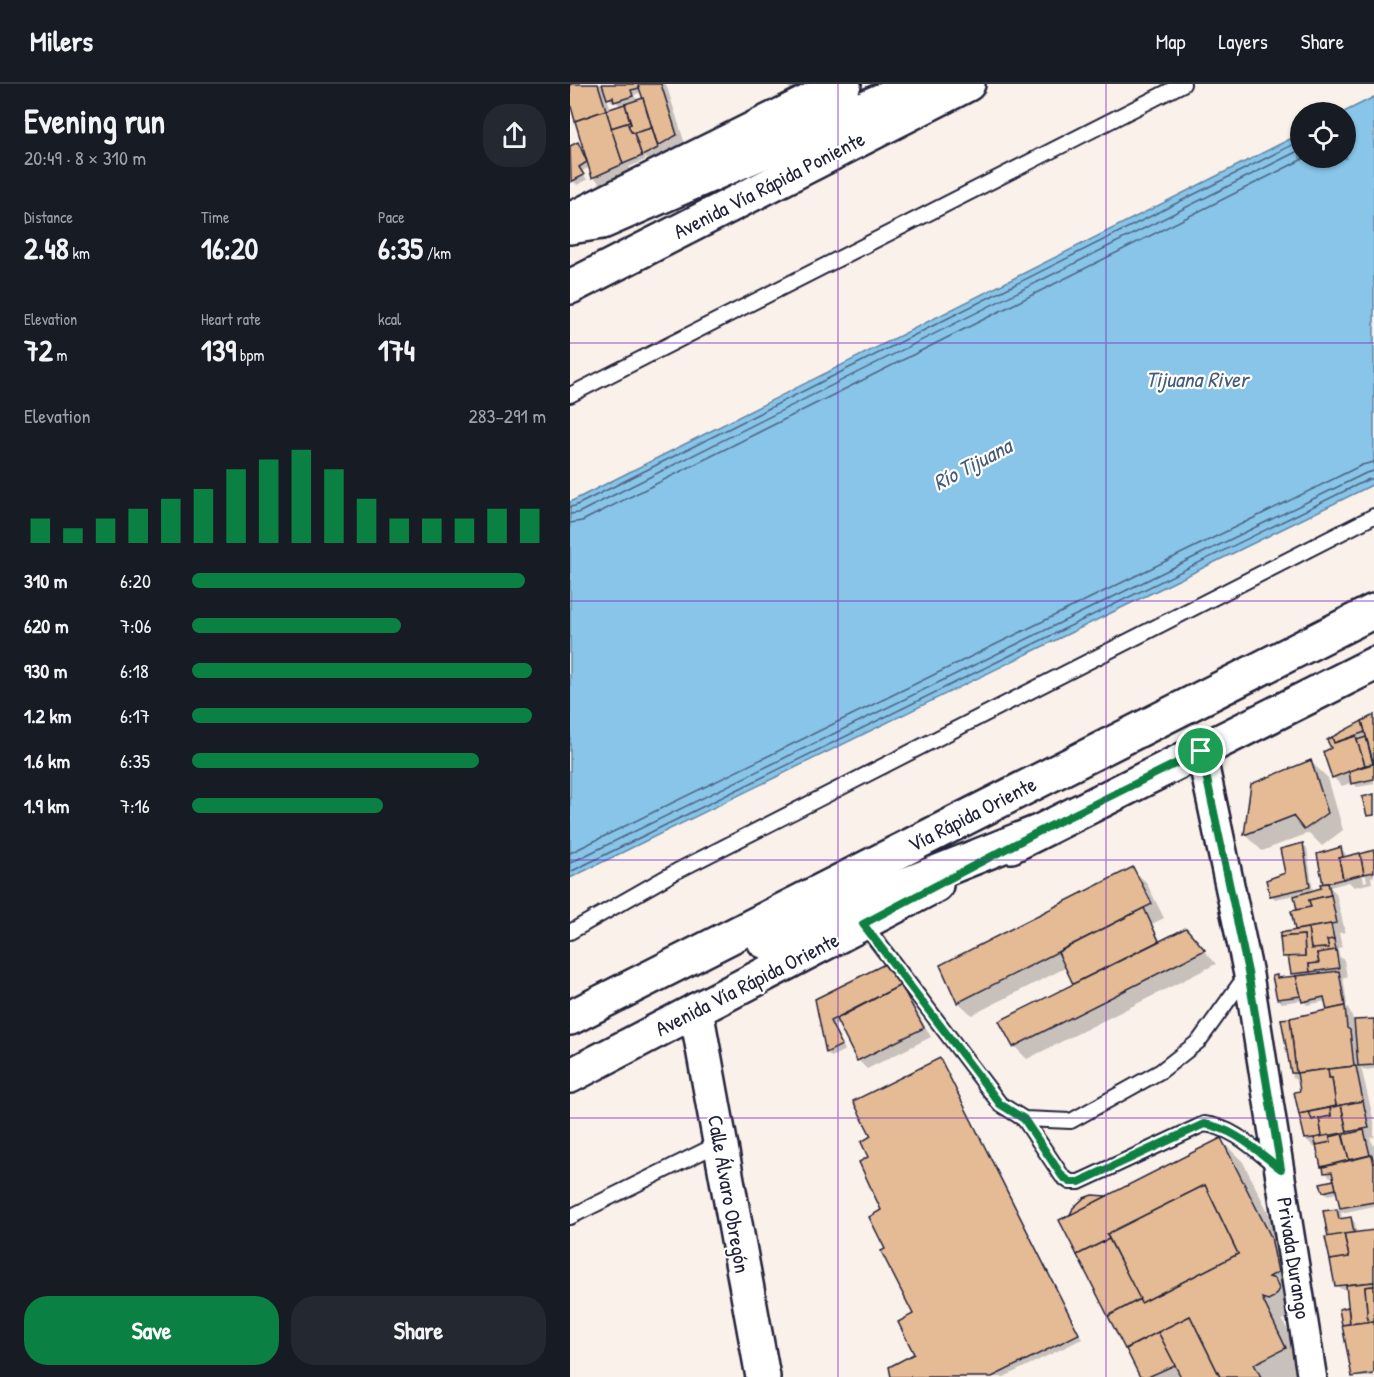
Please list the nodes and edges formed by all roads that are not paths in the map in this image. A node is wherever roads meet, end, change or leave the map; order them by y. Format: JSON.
{"nodes":[{"id":1,"x":844,"y":84,"type":"edge"},
{"id":2,"x":919,"y":84,"type":"edge"},
{"id":3,"x":968,"y":84,"type":"edge"},
{"id":4,"x":1183,"y":84,"type":"edge"},
{"id":5,"x":570,"y":220,"type":"edge"},
{"id":6,"x":570,"y":227,"type":"edge"},
{"id":7,"x":570,"y":287,"type":"edge"},
{"id":8,"x":570,"y":395,"type":"edge"},
{"id":9,"x":1374,"y":516,"type":"edge"},
{"id":10,"x":1374,"y":611,"type":"edge"},
{"id":11,"x":1374,"y":664,"type":"edge"},
{"id":12,"x":1201,"y":751,"type":"junction"},
{"id":13,"x":1036,"y":833,"type":"junction"},
{"id":14,"x":863,"y":924,"type":"junction"},
{"id":15,"x":570,"y":932,"type":"edge"},
{"id":16,"x":1248,"y":972,"type":"junction"},
{"id":17,"x":696,"y":1011,"type":"junction"},
{"id":18,"x":570,"y":1018,"type":"edge"},
{"id":19,"x":570,"y":1076,"type":"edge"},
{"id":20,"x":1024,"y":1119,"type":"junction"},
{"id":21,"x":720,"y":1143,"type":"junction"},
{"id":22,"x":1281,"y":1169,"type":"junction"},
{"id":23,"x":570,"y":1217,"type":"edge"},
{"id":24,"x":763,"y":1377,"type":"edge"},
{"id":25,"x":1312,"y":1377,"type":"edge"}],
"edges":[{"from":1,"to":5,"type":"main road"},
{"from":2,"to":6,"type":"main road"},
{"from":3,"to":7,"type":"main road","name":"Avenida Vía Rápida Poniente"},
{"from":4,"to":8,"type":"lane"},
{"from":9,"to":15,"type":"lane"},
{"from":10,"to":18,"type":"main road","name":"Vía Rápida Oriente"},
{"from":11,"to":12,"type":"main road","name":"Avenida Vía Rápida Oriente"},
{"from":12,"to":13,"type":"main road","name":"Avenida Vía Rápida Oriente"},
{"from":12,"to":16,"type":"street","name":"Privada Durango"},
{"from":13,"to":14,"type":"main road","name":"Avenida Vía Rápida Oriente"},
{"from":13,"to":18,"type":"main road"},
{"from":14,"to":17,"type":"main road","name":"Avenida Vía Rápida Oriente"},
{"from":14,"to":20,"type":"lane"},
{"from":16,"to":20,"type":"lane"},
{"from":16,"to":22,"type":"street","name":"Privada Durango"},
{"from":17,"to":19,"type":"main road","name":"Avenida Vía Rápida Oriente"},
{"from":17,"to":21,"type":"main road","name":"Calle Álvaro Obregón"},
{"from":20,"to":22,"type":"lane"},
{"from":21,"to":23,"type":"lane"},
{"from":21,"to":24,"type":"main road","name":"Calle Álvaro Obregón"},
{"from":22,"to":25,"type":"street","name":"Privada Durango"}]}
